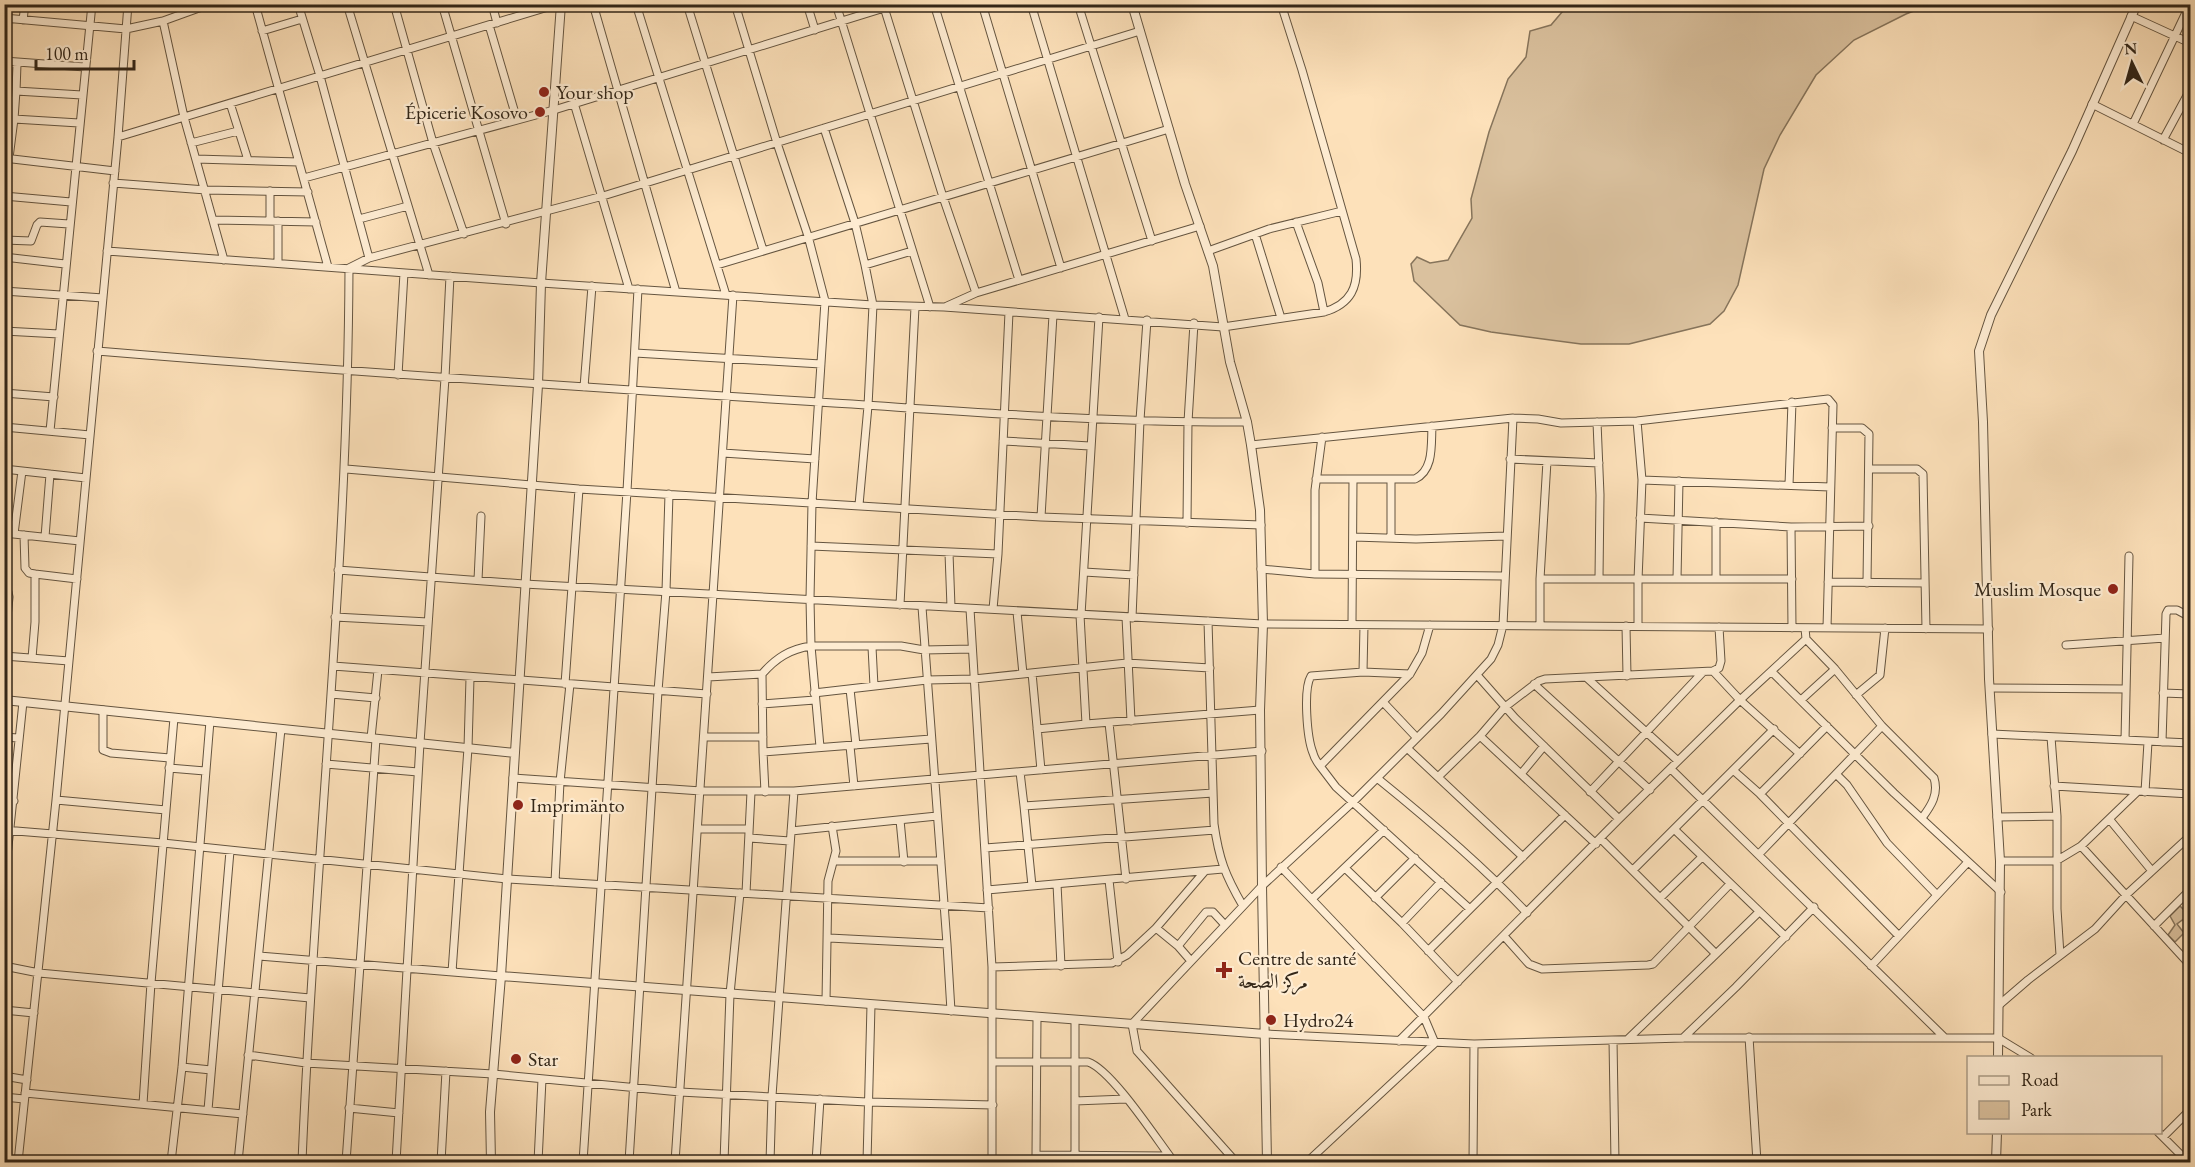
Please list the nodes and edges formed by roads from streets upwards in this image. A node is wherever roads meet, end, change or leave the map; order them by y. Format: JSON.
{"nodes":[{"id":1,"x":25,"y":4,"type":"edge"},
{"id":2,"x":92,"y":4,"type":"edge"},
{"id":3,"x":128,"y":4,"type":"edge"},
{"id":4,"x":210,"y":4,"type":"edge"},
{"id":5,"x":255,"y":4,"type":"edge"},
{"id":6,"x":298,"y":4,"type":"edge"},
{"id":7,"x":347,"y":4,"type":"edge"},
{"id":8,"x":394,"y":4,"type":"edge"},
{"id":9,"x":442,"y":4,"type":"edge"},
{"id":10,"x":492,"y":4,"type":"edge"},
{"id":11,"x":559,"y":4,"type":"edge"},
{"id":12,"x":593,"y":4,"type":"edge"},
{"id":13,"x":636,"y":4,"type":"edge"},
{"id":14,"x":687,"y":4,"type":"edge"},
{"id":15,"x":735,"y":4,"type":"edge"},
{"id":16,"x":807,"y":4,"type":"edge"},
{"id":17,"x":836,"y":4,"type":"edge"},
{"id":18,"x":897,"y":4,"type":"edge"},
{"id":19,"x":934,"y":4,"type":"edge"},
{"id":20,"x":982,"y":4,"type":"edge"},
{"id":21,"x":1031,"y":4,"type":"edge"},
{"id":22,"x":1078,"y":4,"type":"edge"},
{"id":23,"x":1132,"y":4,"type":"edge"},
{"id":24,"x":1281,"y":4,"type":"edge"},
{"id":25,"x":2137,"y":4,"type":"edge"},
{"id":26,"x":2190,"y":4,"type":"edge"},
{"id":27,"x":197,"y":6,"type":"edge"},
{"id":28,"x":546,"y":6,"type":"edge"},
{"id":29,"x":884,"y":6,"type":"edge"},
{"id":30,"x":2131,"y":16,"type":"junction"},
{"id":31,"x":5,"y":18,"type":"edge"},
{"id":32,"x":302,"y":19,"type":"junction"},
{"id":33,"x":23,"y":20,"type":"junction"},
{"id":34,"x":163,"y":21,"type":"junction"},
{"id":35,"x":842,"y":21,"type":"junction"},
{"id":36,"x":497,"y":23,"type":"junction"},
{"id":37,"x":489,"y":25,"type":"junction"},
{"id":38,"x":90,"y":26,"type":"junction"},
{"id":39,"x":126,"y":29,"type":"junction"},
{"id":40,"x":815,"y":30,"type":"junction"},
{"id":41,"x":262,"y":31,"type":"junction"},
{"id":42,"x":1140,"y":31,"type":"junction"},
{"id":43,"x":4,"y":32,"type":"edge"},
{"id":44,"x":2175,"y":35,"type":"junction"},
{"id":45,"x":451,"y":37,"type":"junction"},
{"id":46,"x":2190,"y":43,"type":"edge"},
{"id":47,"x":1091,"y":46,"type":"junction"},
{"id":48,"x":407,"y":50,"type":"junction"},
{"id":49,"x":749,"y":50,"type":"junction"},
{"id":50,"x":1048,"y":60,"type":"junction"},
{"id":51,"x":4,"y":62,"type":"edge"},
{"id":52,"x":365,"y":63,"type":"junction"},
{"id":53,"x":706,"y":63,"type":"junction"},
{"id":54,"x":17,"y":64,"type":"junction"},
{"id":55,"x":86,"y":67,"type":"junction"},
{"id":56,"x":1002,"y":73,"type":"junction"},
{"id":57,"x":320,"y":76,"type":"junction"},
{"id":58,"x":659,"y":78,"type":"junction"},
{"id":59,"x":959,"y":87,"type":"junction"},
{"id":60,"x":277,"y":89,"type":"junction"},
{"id":61,"x":617,"y":90,"type":"junction"},
{"id":62,"x":2190,"y":90,"type":"edge"},
{"id":63,"x":16,"y":91,"type":"junction"},
{"id":64,"x":82,"y":95,"type":"junction"},
{"id":65,"x":912,"y":101,"type":"junction"},
{"id":66,"x":230,"y":103,"type":"junction"},
{"id":67,"x":574,"y":103,"type":"junction"},
{"id":68,"x":2092,"y":105,"type":"junction"},
{"id":69,"x":554,"y":110,"type":"junction"},
{"id":70,"x":870,"y":114,"type":"junction"},
{"id":71,"x":184,"y":117,"type":"junction"},
{"id":72,"x":14,"y":119,"type":"junction"},
{"id":73,"x":517,"y":120,"type":"junction"},
{"id":74,"x":80,"y":123,"type":"junction"},
{"id":75,"x":2133,"y":124,"type":"junction"},
{"id":76,"x":824,"y":128,"type":"junction"},
{"id":77,"x":1169,"y":129,"type":"junction"},
{"id":78,"x":238,"y":130,"type":"junction"},
{"id":79,"x":478,"y":130,"type":"junction"},
{"id":80,"x":118,"y":137,"type":"junction"},
{"id":81,"x":2163,"y":140,"type":"junction"},
{"id":82,"x":1120,"y":142,"type":"junction"},
{"id":83,"x":191,"y":143,"type":"junction"},
{"id":84,"x":433,"y":143,"type":"junction"},
{"id":85,"x":777,"y":143,"type":"junction"},
{"id":86,"x":2190,"y":153,"type":"edge"},
{"id":87,"x":393,"y":154,"type":"junction"},
{"id":88,"x":735,"y":156,"type":"junction"},
{"id":89,"x":1076,"y":156,"type":"junction"},
{"id":90,"x":7,"y":158,"type":"edge"},
{"id":91,"x":196,"y":159,"type":"junction"},
{"id":92,"x":248,"y":160,"type":"junction"},
{"id":93,"x":299,"y":162,"type":"junction"},
{"id":94,"x":75,"y":167,"type":"junction"},
{"id":95,"x":345,"y":168,"type":"junction"},
{"id":96,"x":688,"y":170,"type":"junction"},
{"id":97,"x":1031,"y":170,"type":"junction"},
{"id":98,"x":115,"y":171,"type":"junction"},
{"id":99,"x":303,"y":178,"type":"junction"},
{"id":100,"x":113,"y":183,"type":"junction"},
{"id":101,"x":988,"y":183,"type":"junction"},
{"id":102,"x":644,"y":184,"type":"junction"},
{"id":103,"x":206,"y":190,"type":"junction"},
{"id":104,"x":270,"y":191,"type":"junction"},
{"id":105,"x":308,"y":192,"type":"junction"},
{"id":106,"x":4,"y":196,"type":"edge"},
{"id":107,"x":603,"y":196,"type":"junction"},
{"id":108,"x":943,"y":197,"type":"junction"},
{"id":109,"x":71,"y":202,"type":"junction"},
{"id":110,"x":408,"y":206,"type":"junction"},
{"id":111,"x":900,"y":211,"type":"junction"},
{"id":112,"x":1342,"y":211,"type":"junction"},
{"id":113,"x":546,"y":213,"type":"junction"},
{"id":114,"x":359,"y":219,"type":"junction"},
{"id":115,"x":214,"y":220,"type":"junction"},
{"id":116,"x":270,"y":221,"type":"junction"},
{"id":117,"x":278,"y":221,"type":"junction"},
{"id":118,"x":316,"y":222,"type":"junction"},
{"id":119,"x":1296,"y":222,"type":"junction"},
{"id":120,"x":855,"y":223,"type":"junction"},
{"id":121,"x":69,"y":224,"type":"junction"},
{"id":122,"x":506,"y":224,"type":"junction"},
{"id":123,"x":1200,"y":226,"type":"junction"},
{"id":124,"x":464,"y":234,"type":"junction"},
{"id":125,"x":1255,"y":234,"type":"junction"},
{"id":126,"x":808,"y":236,"type":"junction"},
{"id":127,"x":4,"y":240,"type":"edge"},
{"id":128,"x":1152,"y":241,"type":"junction"},
{"id":129,"x":420,"y":245,"type":"junction"},
{"id":130,"x":763,"y":250,"type":"junction"},
{"id":131,"x":912,"y":250,"type":"junction"},
{"id":132,"x":107,"y":251,"type":"junction"},
{"id":133,"x":1208,"y":251,"type":"junction"},
{"id":134,"x":1106,"y":254,"type":"junction"},
{"id":135,"x":4,"y":257,"type":"edge"},
{"id":136,"x":369,"y":258,"type":"junction"},
{"id":137,"x":224,"y":260,"type":"junction"},
{"id":138,"x":278,"y":263,"type":"junction"},
{"id":139,"x":65,"y":264,"type":"junction"},
{"id":140,"x":717,"y":265,"type":"junction"},
{"id":141,"x":865,"y":265,"type":"junction"},
{"id":142,"x":328,"y":267,"type":"junction"},
{"id":143,"x":349,"y":268,"type":"junction"},
{"id":144,"x":1061,"y":268,"type":"junction"},
{"id":145,"x":404,"y":273,"type":"junction"},
{"id":146,"x":429,"y":275,"type":"junction"},
{"id":147,"x":450,"y":276,"type":"junction"},
{"id":148,"x":1019,"y":280,"type":"junction"},
{"id":149,"x":541,"y":283,"type":"junction"},
{"id":150,"x":592,"y":286,"type":"junction"},
{"id":151,"x":629,"y":289,"type":"junction"},
{"id":152,"x":639,"y":290,"type":"junction"},
{"id":153,"x":4,"y":291,"type":"edge"},
{"id":154,"x":676,"y":292,"type":"junction"},
{"id":155,"x":976,"y":294,"type":"junction"},
{"id":156,"x":730,"y":295,"type":"junction"},
{"id":157,"x":62,"y":297,"type":"junction"},
{"id":158,"x":103,"y":298,"type":"junction"},
{"id":159,"x":825,"y":301,"type":"junction"},
{"id":160,"x":873,"y":305,"type":"junction"},
{"id":161,"x":915,"y":307,"type":"junction"},
{"id":162,"x":930,"y":307,"type":"junction"},
{"id":163,"x":944,"y":307,"type":"junction"},
{"id":164,"x":1009,"y":312,"type":"junction"},
{"id":165,"x":1324,"y":312,"type":"junction"},
{"id":166,"x":1053,"y":315,"type":"junction"},
{"id":167,"x":1099,"y":317,"type":"junction"},
{"id":168,"x":1281,"y":318,"type":"junction"},
{"id":169,"x":1125,"y":319,"type":"junction"},
{"id":170,"x":1148,"y":321,"type":"junction"},
{"id":171,"x":1194,"y":323,"type":"junction"},
{"id":172,"x":1223,"y":327,"type":"junction"},
{"id":173,"x":4,"y":331,"type":"edge"},
{"id":174,"x":58,"y":334,"type":"junction"},
{"id":175,"x":97,"y":351,"type":"junction"},
{"id":176,"x":635,"y":353,"type":"junction"},
{"id":177,"x":729,"y":358,"type":"junction"},
{"id":178,"x":821,"y":364,"type":"junction"},
{"id":179,"x":349,"y":372,"type":"junction"},
{"id":180,"x":398,"y":375,"type":"junction"},
{"id":181,"x":445,"y":378,"type":"junction"},
{"id":182,"x":538,"y":385,"type":"junction"},
{"id":183,"x":584,"y":387,"type":"junction"},
{"id":184,"x":633,"y":390,"type":"junction"},
{"id":185,"x":4,"y":393,"type":"edge"},
{"id":186,"x":54,"y":397,"type":"junction"},
{"id":187,"x":727,"y":397,"type":"junction"},
{"id":188,"x":819,"y":402,"type":"junction"},
{"id":189,"x":1792,"y":402,"type":"junction"},
{"id":190,"x":868,"y":406,"type":"junction"},
{"id":191,"x":910,"y":408,"type":"junction"},
{"id":192,"x":1004,"y":413,"type":"junction"},
{"id":193,"x":1047,"y":416,"type":"junction"},
{"id":194,"x":1513,"y":418,"type":"junction"},
{"id":195,"x":1093,"y":419,"type":"junction"},
{"id":196,"x":1140,"y":420,"type":"junction"},
{"id":197,"x":1637,"y":421,"type":"junction"},
{"id":198,"x":1188,"y":422,"type":"junction"},
{"id":199,"x":1247,"y":422,"type":"junction"},
{"id":200,"x":1597,"y":422,"type":"junction"},
{"id":201,"x":1432,"y":426,"type":"junction"},
{"id":202,"x":4,"y":427,"type":"edge"},
{"id":203,"x":1832,"y":428,"type":"junction"},
{"id":204,"x":50,"y":431,"type":"junction"},
{"id":205,"x":90,"y":435,"type":"junction"},
{"id":206,"x":1322,"y":436,"type":"junction"},
{"id":207,"x":1003,"y":441,"type":"junction"},
{"id":208,"x":1044,"y":443,"type":"junction"},
{"id":209,"x":1251,"y":445,"type":"junction"},
{"id":210,"x":1090,"y":446,"type":"junction"},
{"id":211,"x":723,"y":453,"type":"junction"},
{"id":212,"x":815,"y":459,"type":"junction"},
{"id":213,"x":1510,"y":459,"type":"junction"},
{"id":214,"x":1547,"y":461,"type":"junction"},
{"id":215,"x":1599,"y":463,"type":"junction"},
{"id":216,"x":4,"y":469,"type":"edge"},
{"id":217,"x":346,"y":469,"type":"junction"},
{"id":218,"x":1870,"y":469,"type":"junction"},
{"id":219,"x":22,"y":471,"type":"junction"},
{"id":220,"x":50,"y":474,"type":"junction"},
{"id":221,"x":86,"y":478,"type":"junction"},
{"id":222,"x":438,"y":478,"type":"junction"},
{"id":223,"x":1316,"y":478,"type":"junction"},
{"id":224,"x":1353,"y":479,"type":"junction"},
{"id":225,"x":1392,"y":479,"type":"junction"},
{"id":226,"x":1642,"y":480,"type":"junction"},
{"id":227,"x":1679,"y":481,"type":"junction"},
{"id":228,"x":530,"y":485,"type":"junction"},
{"id":229,"x":1789,"y":485,"type":"junction"},
{"id":230,"x":1830,"y":487,"type":"junction"},
{"id":231,"x":579,"y":489,"type":"junction"},
{"id":232,"x":627,"y":491,"type":"junction"},
{"id":233,"x":669,"y":494,"type":"junction"},
{"id":234,"x":720,"y":497,"type":"junction"},
{"id":235,"x":812,"y":503,"type":"junction"},
{"id":236,"x":859,"y":505,"type":"junction"},
{"id":237,"x":904,"y":508,"type":"junction"},
{"id":238,"x":999,"y":514,"type":"junction"},
{"id":239,"x":482,"y":516,"type":"dead end"},
{"id":240,"x":1041,"y":517,"type":"junction"},
{"id":241,"x":1640,"y":518,"type":"junction"},
{"id":242,"x":1087,"y":520,"type":"junction"},
{"id":243,"x":1679,"y":520,"type":"junction"},
{"id":244,"x":1136,"y":521,"type":"junction"},
{"id":245,"x":1716,"y":522,"type":"junction"},
{"id":246,"x":1186,"y":523,"type":"junction"},
{"id":247,"x":1261,"y":525,"type":"junction"},
{"id":248,"x":1829,"y":526,"type":"junction"},
{"id":249,"x":1869,"y":526,"type":"junction"},
{"id":250,"x":1791,"y":527,"type":"junction"},
{"id":251,"x":4,"y":533,"type":"edge"},
{"id":252,"x":14,"y":534,"type":"junction"},
{"id":253,"x":24,"y":535,"type":"junction"},
{"id":254,"x":1506,"y":536,"type":"junction"},
{"id":255,"x":45,"y":537,"type":"junction"},
{"id":256,"x":1354,"y":537,"type":"junction"},
{"id":257,"x":1391,"y":538,"type":"junction"},
{"id":258,"x":80,"y":541,"type":"junction"},
{"id":259,"x":812,"y":546,"type":"junction"},
{"id":260,"x":902,"y":551,"type":"junction"},
{"id":261,"x":949,"y":553,"type":"junction"},
{"id":262,"x":998,"y":554,"type":"junction"},
{"id":263,"x":2129,"y":556,"type":"dead end"},
{"id":264,"x":1261,"y":569,"type":"junction"},
{"id":265,"x":338,"y":570,"type":"junction"},
{"id":266,"x":1084,"y":572,"type":"junction"},
{"id":267,"x":35,"y":574,"type":"junction"},
{"id":268,"x":1315,"y":574,"type":"junction"},
{"id":269,"x":1353,"y":574,"type":"junction"},
{"id":270,"x":1134,"y":575,"type":"junction"},
{"id":271,"x":1504,"y":576,"type":"junction"},
{"id":272,"x":432,"y":578,"type":"junction"},
{"id":273,"x":1599,"y":578,"type":"junction"},
{"id":274,"x":1716,"y":578,"type":"junction"},
{"id":275,"x":76,"y":579,"type":"junction"},
{"id":276,"x":1540,"y":579,"type":"junction"},
{"id":277,"x":1677,"y":579,"type":"junction"},
{"id":278,"x":1792,"y":579,"type":"junction"},
{"id":279,"x":477,"y":580,"type":"junction"},
{"id":280,"x":1638,"y":580,"type":"junction"},
{"id":281,"x":1828,"y":582,"type":"junction"},
{"id":282,"x":1867,"y":583,"type":"junction"},
{"id":283,"x":1926,"y":583,"type":"junction"},
{"id":284,"x":524,"y":584,"type":"junction"},
{"id":285,"x":573,"y":587,"type":"junction"},
{"id":286,"x":4,"y":590,"type":"edge"},
{"id":287,"x":621,"y":590,"type":"junction"},
{"id":288,"x":666,"y":591,"type":"junction"},
{"id":289,"x":714,"y":595,"type":"junction"},
{"id":290,"x":810,"y":599,"type":"junction"},
{"id":291,"x":900,"y":605,"type":"junction"},
{"id":292,"x":922,"y":607,"type":"junction"},
{"id":293,"x":951,"y":607,"type":"junction"},
{"id":294,"x":970,"y":609,"type":"junction"},
{"id":295,"x":993,"y":609,"type":"junction"},
{"id":296,"x":1017,"y":612,"type":"junction"},
{"id":297,"x":1080,"y":615,"type":"junction"},
{"id":298,"x":335,"y":617,"type":"junction"},
{"id":299,"x":2190,"y":617,"type":"edge"},
{"id":300,"x":1129,"y":618,"type":"junction"},
{"id":301,"x":1208,"y":621,"type":"junction"},
{"id":302,"x":428,"y":622,"type":"junction"},
{"id":303,"x":1263,"y":624,"type":"junction"},
{"id":304,"x":1352,"y":624,"type":"junction"},
{"id":305,"x":1364,"y":625,"type":"junction"},
{"id":306,"x":1430,"y":625,"type":"junction"},
{"id":307,"x":1503,"y":626,"type":"junction"},
{"id":308,"x":1540,"y":626,"type":"junction"},
{"id":309,"x":1626,"y":626,"type":"junction"},
{"id":310,"x":1638,"y":627,"type":"junction"},
{"id":311,"x":1719,"y":627,"type":"junction"},
{"id":312,"x":1792,"y":628,"type":"junction"},
{"id":313,"x":1805,"y":628,"type":"junction"},
{"id":314,"x":1827,"y":628,"type":"junction"},
{"id":315,"x":1886,"y":628,"type":"junction"},
{"id":316,"x":1926,"y":629,"type":"junction"},
{"id":317,"x":1989,"y":629,"type":"junction"},
{"id":318,"x":2164,"y":638,"type":"junction"},
{"id":319,"x":1806,"y":639,"type":"junction"},
{"id":320,"x":2127,"y":641,"type":"junction"},
{"id":321,"x":2066,"y":645,"type":"dead end"},
{"id":322,"x":811,"y":646,"type":"junction"},
{"id":323,"x":872,"y":647,"type":"junction"},
{"id":324,"x":4,"y":648,"type":"edge"},
{"id":325,"x":972,"y":649,"type":"junction"},
{"id":326,"x":924,"y":650,"type":"junction"},
{"id":327,"x":4,"y":656,"type":"edge"},
{"id":328,"x":32,"y":658,"type":"junction"},
{"id":329,"x":69,"y":661,"type":"junction"},
{"id":330,"x":1127,"y":663,"type":"junction"},
{"id":331,"x":333,"y":666,"type":"junction"},
{"id":332,"x":1083,"y":668,"type":"junction"},
{"id":333,"x":1210,"y":668,"type":"junction"},
{"id":334,"x":1835,"y":669,"type":"junction"},
{"id":335,"x":378,"y":670,"type":"junction"},
{"id":336,"x":1713,"y":671,"type":"junction"},
{"id":337,"x":1363,"y":672,"type":"junction"},
{"id":338,"x":1702,"y":672,"type":"junction"},
{"id":339,"x":1772,"y":672,"type":"junction"},
{"id":340,"x":1032,"y":673,"type":"junction"},
{"id":341,"x":425,"y":674,"type":"junction"},
{"id":342,"x":762,"y":674,"type":"junction"},
{"id":343,"x":1023,"y":674,"type":"junction"},
{"id":344,"x":1410,"y":674,"type":"junction"},
{"id":345,"x":1477,"y":675,"type":"junction"},
{"id":346,"x":1627,"y":676,"type":"junction"},
{"id":347,"x":708,"y":677,"type":"junction"},
{"id":348,"x":470,"y":678,"type":"junction"},
{"id":349,"x":974,"y":678,"type":"junction"},
{"id":350,"x":1587,"y":678,"type":"junction"},
{"id":351,"x":927,"y":680,"type":"junction"},
{"id":352,"x":519,"y":681,"type":"junction"},
{"id":353,"x":568,"y":684,"type":"junction"},
{"id":354,"x":1534,"y":684,"type":"junction"},
{"id":355,"x":873,"y":686,"type":"junction"},
{"id":356,"x":615,"y":688,"type":"junction"},
{"id":357,"x":1990,"y":688,"type":"junction"},
{"id":358,"x":2126,"y":688,"type":"junction"},
{"id":359,"x":850,"y":689,"type":"junction"},
{"id":360,"x":658,"y":691,"type":"junction"},
{"id":361,"x":2163,"y":693,"type":"junction"},
{"id":362,"x":331,"y":694,"type":"junction"},
{"id":363,"x":707,"y":694,"type":"junction"},
{"id":364,"x":2190,"y":694,"type":"edge"},
{"id":365,"x":1856,"y":695,"type":"junction"},
{"id":366,"x":815,"y":696,"type":"junction"},
{"id":367,"x":376,"y":698,"type":"junction"},
{"id":368,"x":4,"y":700,"type":"edge"},
{"id":369,"x":1740,"y":700,"type":"junction"},
{"id":370,"x":1801,"y":700,"type":"junction"},
{"id":371,"x":22,"y":702,"type":"junction"},
{"id":372,"x":1383,"y":702,"type":"junction"},
{"id":373,"x":762,"y":704,"type":"junction"},
{"id":374,"x":64,"y":706,"type":"junction"},
{"id":375,"x":1505,"y":707,"type":"junction"},
{"id":376,"x":103,"y":710,"type":"junction"},
{"id":377,"x":1260,"y":710,"type":"junction"},
{"id":378,"x":1210,"y":714,"type":"junction"},
{"id":379,"x":174,"y":718,"type":"junction"},
{"id":380,"x":210,"y":721,"type":"junction"},
{"id":381,"x":1131,"y":721,"type":"junction"},
{"id":382,"x":1109,"y":723,"type":"junction"},
{"id":383,"x":1086,"y":724,"type":"junction"},
{"id":384,"x":1827,"y":726,"type":"junction"},
{"id":385,"x":1882,"y":726,"type":"junction"},
{"id":386,"x":281,"y":729,"type":"junction"},
{"id":387,"x":1037,"y":729,"type":"junction"},
{"id":388,"x":1774,"y":729,"type":"junction"},
{"id":389,"x":1646,"y":732,"type":"junction"},
{"id":390,"x":328,"y":734,"type":"junction"},
{"id":391,"x":1992,"y":735,"type":"junction"},
{"id":392,"x":1479,"y":736,"type":"junction"},
{"id":393,"x":4,"y":737,"type":"edge"},
{"id":394,"x":704,"y":737,"type":"junction"},
{"id":395,"x":763,"y":737,"type":"junction"},
{"id":396,"x":2051,"y":737,"type":"junction"},
{"id":397,"x":18,"y":738,"type":"junction"},
{"id":398,"x":1417,"y":738,"type":"junction"},
{"id":399,"x":374,"y":739,"type":"junction"},
{"id":400,"x":931,"y":739,"type":"junction"},
{"id":401,"x":2125,"y":741,"type":"junction"},
{"id":402,"x":2148,"y":742,"type":"junction"},
{"id":403,"x":2162,"y":742,"type":"junction"},
{"id":404,"x":420,"y":743,"type":"junction"},
{"id":405,"x":2190,"y":743,"type":"edge"},
{"id":406,"x":853,"y":745,"type":"junction"},
{"id":407,"x":820,"y":747,"type":"junction"},
{"id":408,"x":1544,"y":747,"type":"junction"},
{"id":409,"x":468,"y":748,"type":"junction"},
{"id":410,"x":1407,"y":748,"type":"junction"},
{"id":411,"x":1262,"y":751,"type":"junction"},
{"id":412,"x":764,"y":752,"type":"junction"},
{"id":413,"x":515,"y":753,"type":"junction"},
{"id":414,"x":1800,"y":754,"type":"junction"},
{"id":415,"x":1855,"y":754,"type":"junction"},
{"id":416,"x":1212,"y":755,"type":"junction"},
{"id":417,"x":170,"y":758,"type":"junction"},
{"id":418,"x":1678,"y":761,"type":"junction"},
{"id":419,"x":1619,"y":762,"type":"junction"},
{"id":420,"x":326,"y":764,"type":"junction"},
{"id":421,"x":1113,"y":764,"type":"junction"},
{"id":422,"x":1320,"y":766,"type":"junction"},
{"id":423,"x":169,"y":768,"type":"junction"},
{"id":424,"x":374,"y":768,"type":"junction"},
{"id":425,"x":1671,"y":769,"type":"junction"},
{"id":426,"x":1041,"y":770,"type":"junction"},
{"id":427,"x":1733,"y":770,"type":"junction"},
{"id":428,"x":205,"y":771,"type":"junction"},
{"id":429,"x":418,"y":772,"type":"junction"},
{"id":430,"x":1020,"y":772,"type":"junction"},
{"id":431,"x":1521,"y":774,"type":"junction"},
{"id":432,"x":1836,"y":774,"type":"junction"},
{"id":433,"x":980,"y":775,"type":"junction"},
{"id":434,"x":1438,"y":776,"type":"junction"},
{"id":435,"x":513,"y":778,"type":"junction"},
{"id":436,"x":1377,"y":778,"type":"junction"},
{"id":437,"x":934,"y":779,"type":"junction"},
{"id":438,"x":560,"y":782,"type":"junction"},
{"id":439,"x":607,"y":785,"type":"junction"},
{"id":440,"x":854,"y":786,"type":"junction"},
{"id":441,"x":2054,"y":786,"type":"junction"},
{"id":442,"x":653,"y":787,"type":"junction"},
{"id":443,"x":1650,"y":790,"type":"junction"},
{"id":444,"x":701,"y":791,"type":"junction"},
{"id":445,"x":794,"y":791,"type":"junction"},
{"id":446,"x":751,"y":792,"type":"junction"},
{"id":447,"x":765,"y":792,"type":"junction"},
{"id":448,"x":1590,"y":792,"type":"junction"},
{"id":449,"x":2141,"y":792,"type":"junction"},
{"id":450,"x":1213,"y":793,"type":"junction"},
{"id":451,"x":1760,"y":794,"type":"junction"},
{"id":452,"x":2190,"y":794,"type":"edge"},
{"id":453,"x":1117,"y":799,"type":"junction"},
{"id":454,"x":4,"y":800,"type":"edge"},
{"id":455,"x":56,"y":800,"type":"junction"},
{"id":456,"x":1703,"y":800,"type":"junction"},
{"id":457,"x":14,"y":801,"type":"junction"},
{"id":458,"x":1353,"y":802,"type":"junction"},
{"id":459,"x":1024,"y":806,"type":"junction"},
{"id":460,"x":166,"y":810,"type":"junction"},
{"id":461,"x":1565,"y":815,"type":"junction"},
{"id":462,"x":937,"y":816,"type":"junction"},
{"id":463,"x":2057,"y":816,"type":"junction"},
{"id":464,"x":1997,"y":817,"type":"junction"},
{"id":465,"x":1922,"y":818,"type":"junction"},
{"id":466,"x":1618,"y":819,"type":"junction"},
{"id":467,"x":900,"y":820,"type":"junction"},
{"id":468,"x":2110,"y":820,"type":"junction"},
{"id":469,"x":1788,"y":823,"type":"junction"},
{"id":470,"x":832,"y":826,"type":"junction"},
{"id":471,"x":698,"y":829,"type":"junction"},
{"id":472,"x":749,"y":829,"type":"junction"},
{"id":473,"x":1674,"y":829,"type":"junction"},
{"id":474,"x":8,"y":830,"type":"edge"},
{"id":475,"x":1215,"y":830,"type":"junction"},
{"id":476,"x":1384,"y":830,"type":"junction"},
{"id":477,"x":791,"y":831,"type":"junction"},
{"id":478,"x":52,"y":835,"type":"junction"},
{"id":479,"x":2190,"y":836,"type":"edge"},
{"id":480,"x":748,"y":838,"type":"junction"},
{"id":481,"x":1122,"y":838,"type":"junction"},
{"id":482,"x":790,"y":841,"type":"junction"},
{"id":483,"x":1599,"y":841,"type":"junction"},
{"id":484,"x":163,"y":843,"type":"junction"},
{"id":485,"x":1029,"y":845,"type":"junction"},
{"id":486,"x":2081,"y":846,"type":"junction"},
{"id":487,"x":199,"y":848,"type":"junction"},
{"id":488,"x":985,"y":848,"type":"junction"},
{"id":489,"x":230,"y":851,"type":"junction"},
{"id":490,"x":1758,"y":854,"type":"junction"},
{"id":491,"x":268,"y":855,"type":"junction"},
{"id":492,"x":1523,"y":857,"type":"junction"},
{"id":493,"x":1702,"y":857,"type":"junction"},
{"id":494,"x":1415,"y":858,"type":"junction"},
{"id":495,"x":320,"y":860,"type":"junction"},
{"id":496,"x":834,"y":861,"type":"junction"},
{"id":497,"x":941,"y":861,"type":"junction"},
{"id":498,"x":2000,"y":861,"type":"junction"},
{"id":499,"x":2056,"y":861,"type":"junction"},
{"id":500,"x":903,"y":862,"type":"junction"},
{"id":501,"x":1968,"y":862,"type":"junction"},
{"id":502,"x":368,"y":865,"type":"junction"},
{"id":503,"x":1281,"y":867,"type":"junction"},
{"id":504,"x":1345,"y":868,"type":"junction"},
{"id":505,"x":1223,"y":869,"type":"junction"},
{"id":506,"x":412,"y":870,"type":"junction"},
{"id":507,"x":1633,"y":870,"type":"junction"},
{"id":508,"x":1205,"y":871,"type":"junction"},
{"id":509,"x":2152,"y":871,"type":"junction"},
{"id":510,"x":5,"y":873,"type":"edge"},
{"id":511,"x":459,"y":874,"type":"junction"},
{"id":512,"x":507,"y":879,"type":"junction"},
{"id":513,"x":1126,"y":879,"type":"junction"},
{"id":514,"x":1109,"y":880,"type":"junction"},
{"id":515,"x":555,"y":882,"type":"junction"},
{"id":516,"x":1441,"y":882,"type":"junction"},
{"id":517,"x":1497,"y":883,"type":"junction"},
{"id":518,"x":1057,"y":884,"type":"junction"},
{"id":519,"x":1730,"y":884,"type":"junction"},
{"id":520,"x":4,"y":885,"type":"edge"},
{"id":521,"x":602,"y":886,"type":"junction"},
{"id":522,"x":1032,"y":886,"type":"junction"},
{"id":523,"x":1262,"y":886,"type":"junction"},
{"id":524,"x":646,"y":887,"type":"junction"},
{"id":525,"x":694,"y":890,"type":"junction"},
{"id":526,"x":987,"y":890,"type":"junction"},
{"id":527,"x":2190,"y":890,"type":"edge"},
{"id":528,"x":2001,"y":892,"type":"junction"},
{"id":529,"x":743,"y":893,"type":"junction"},
{"id":530,"x":1937,"y":895,"type":"junction"},
{"id":531,"x":2126,"y":895,"type":"junction"},
{"id":532,"x":787,"y":897,"type":"junction"},
{"id":533,"x":1375,"y":898,"type":"junction"},
{"id":534,"x":1660,"y":898,"type":"junction"},
{"id":535,"x":828,"y":899,"type":"junction"},
{"id":536,"x":1312,"y":899,"type":"junction"},
{"id":537,"x":944,"y":905,"type":"junction"},
{"id":538,"x":1243,"y":906,"type":"junction"},
{"id":539,"x":1814,"y":907,"type":"junction"},
{"id":540,"x":989,"y":908,"type":"junction"},
{"id":541,"x":1470,"y":909,"type":"junction"},
{"id":542,"x":1759,"y":912,"type":"junction"},
{"id":543,"x":1527,"y":913,"type":"junction"},
{"id":544,"x":1402,"y":923,"type":"junction"},
{"id":545,"x":1225,"y":925,"type":"junction"},
{"id":546,"x":1688,"y":926,"type":"junction"},
{"id":547,"x":2154,"y":926,"type":"junction"},
{"id":548,"x":1156,"y":928,"type":"junction"},
{"id":549,"x":1504,"y":936,"type":"junction"},
{"id":550,"x":1899,"y":936,"type":"junction"},
{"id":551,"x":1786,"y":937,"type":"junction"},
{"id":552,"x":829,"y":938,"type":"junction"},
{"id":553,"x":947,"y":944,"type":"junction"},
{"id":554,"x":1178,"y":946,"type":"junction"},
{"id":555,"x":1428,"y":951,"type":"junction"},
{"id":556,"x":1716,"y":954,"type":"junction"},
{"id":557,"x":2060,"y":955,"type":"junction"},
{"id":558,"x":258,"y":956,"type":"junction"},
{"id":559,"x":312,"y":961,"type":"junction"},
{"id":560,"x":1191,"y":961,"type":"junction"},
{"id":561,"x":1118,"y":962,"type":"junction"},
{"id":562,"x":359,"y":965,"type":"junction"},
{"id":563,"x":2190,"y":965,"type":"edge"},
{"id":564,"x":4,"y":966,"type":"edge"},
{"id":565,"x":1061,"y":966,"type":"junction"},
{"id":566,"x":1870,"y":966,"type":"junction"},
{"id":567,"x":992,"y":967,"type":"junction"},
{"id":568,"x":407,"y":969,"type":"junction"},
{"id":569,"x":453,"y":972,"type":"junction"},
{"id":570,"x":39,"y":973,"type":"junction"},
{"id":571,"x":501,"y":976,"type":"junction"},
{"id":572,"x":1458,"y":982,"type":"junction"},
{"id":573,"x":151,"y":983,"type":"junction"},
{"id":574,"x":596,"y":984,"type":"junction"},
{"id":575,"x":187,"y":987,"type":"junction"},
{"id":576,"x":639,"y":987,"type":"junction"},
{"id":577,"x":218,"y":989,"type":"junction"},
{"id":578,"x":688,"y":991,"type":"junction"},
{"id":579,"x":255,"y":993,"type":"junction"},
{"id":580,"x":730,"y":994,"type":"junction"},
{"id":581,"x":309,"y":998,"type":"junction"},
{"id":582,"x":780,"y":998,"type":"junction"},
{"id":583,"x":826,"y":1001,"type":"junction"},
{"id":584,"x":871,"y":1005,"type":"junction"},
{"id":585,"x":1999,"y":1005,"type":"junction"},
{"id":586,"x":4,"y":1010,"type":"edge"},
{"id":587,"x":951,"y":1011,"type":"junction"},
{"id":588,"x":34,"y":1013,"type":"junction"},
{"id":589,"x":992,"y":1014,"type":"junction"},
{"id":590,"x":1037,"y":1017,"type":"junction"},
{"id":591,"x":1424,"y":1017,"type":"junction"},
{"id":592,"x":1075,"y":1020,"type":"junction"},
{"id":593,"x":1132,"y":1024,"type":"junction"},
{"id":594,"x":1264,"y":1034,"type":"junction"},
{"id":595,"x":1749,"y":1037,"type":"junction"},
{"id":596,"x":1944,"y":1037,"type":"junction"},
{"id":597,"x":1683,"y":1038,"type":"junction"},
{"id":598,"x":1998,"y":1038,"type":"junction"},
{"id":599,"x":1628,"y":1039,"type":"junction"},
{"id":600,"x":1613,"y":1040,"type":"junction"},
{"id":601,"x":1399,"y":1041,"type":"junction"},
{"id":602,"x":1435,"y":1043,"type":"junction"},
{"id":603,"x":1474,"y":1044,"type":"junction"},
{"id":604,"x":248,"y":1055,"type":"junction"},
{"id":605,"x":1998,"y":1056,"type":"edge"},
{"id":606,"x":2028,"y":1056,"type":"edge"},
{"id":607,"x":993,"y":1062,"type":"junction"},
{"id":608,"x":1037,"y":1062,"type":"junction"},
{"id":609,"x":1075,"y":1062,"type":"junction"},
{"id":610,"x":306,"y":1063,"type":"junction"},
{"id":611,"x":352,"y":1065,"type":"junction"},
{"id":612,"x":182,"y":1067,"type":"junction"},
{"id":613,"x":401,"y":1069,"type":"junction"},
{"id":614,"x":211,"y":1070,"type":"junction"},
{"id":615,"x":446,"y":1071,"type":"junction"},
{"id":616,"x":493,"y":1074,"type":"junction"},
{"id":617,"x":4,"y":1076,"type":"edge"},
{"id":618,"x":542,"y":1079,"type":"junction"},
{"id":619,"x":27,"y":1080,"type":"junction"},
{"id":620,"x":589,"y":1083,"type":"junction"},
{"id":621,"x":634,"y":1087,"type":"junction"},
{"id":622,"x":680,"y":1092,"type":"junction"},
{"id":623,"x":727,"y":1094,"type":"junction"},
{"id":624,"x":25,"y":1096,"type":"junction"},
{"id":625,"x":772,"y":1096,"type":"junction"},
{"id":626,"x":4,"y":1097,"type":"edge"},
{"id":627,"x":820,"y":1099,"type":"junction"},
{"id":628,"x":1126,"y":1099,"type":"junction"},
{"id":629,"x":1075,"y":1101,"type":"junction"},
{"id":630,"x":867,"y":1102,"type":"junction"},
{"id":631,"x":143,"y":1104,"type":"junction"},
{"id":632,"x":993,"y":1104,"type":"junction"},
{"id":633,"x":177,"y":1107,"type":"junction"},
{"id":634,"x":349,"y":1108,"type":"junction"},
{"id":635,"x":208,"y":1110,"type":"junction"},
{"id":636,"x":2190,"y":1110,"type":"edge"},
{"id":637,"x":399,"y":1113,"type":"junction"},
{"id":638,"x":243,"y":1114,"type":"junction"},
{"id":639,"x":2162,"y":1133,"type":"edge"},
{"id":640,"x":1997,"y":1134,"type":"edge"},
{"id":641,"x":2160,"y":1135,"type":"edge"},
{"id":642,"x":1075,"y":1155,"type":"junction"},
{"id":643,"x":1036,"y":1159,"type":"edge"},
{"id":644,"x":1172,"y":1159,"type":"edge"},
{"id":645,"x":18,"y":1162,"type":"edge"},
{"id":646,"x":171,"y":1162,"type":"edge"},
{"id":647,"x":238,"y":1162,"type":"edge"},
{"id":648,"x":302,"y":1162,"type":"edge"},
{"id":649,"x":346,"y":1162,"type":"edge"},
{"id":650,"x":396,"y":1162,"type":"edge"},
{"id":651,"x":441,"y":1162,"type":"edge"},
{"id":652,"x":491,"y":1162,"type":"edge"},
{"id":653,"x":538,"y":1162,"type":"edge"},
{"id":654,"x":583,"y":1162,"type":"edge"},
{"id":655,"x":629,"y":1162,"type":"edge"},
{"id":656,"x":675,"y":1162,"type":"edge"},
{"id":657,"x":724,"y":1162,"type":"edge"},
{"id":658,"x":770,"y":1162,"type":"edge"},
{"id":659,"x":816,"y":1162,"type":"edge"},
{"id":660,"x":867,"y":1162,"type":"edge"},
{"id":661,"x":992,"y":1162,"type":"edge"},
{"id":662,"x":1236,"y":1162,"type":"edge"},
{"id":663,"x":1267,"y":1162,"type":"edge"},
{"id":664,"x":1307,"y":1162,"type":"edge"},
{"id":665,"x":1473,"y":1162,"type":"edge"},
{"id":666,"x":1615,"y":1162,"type":"edge"},
{"id":667,"x":1757,"y":1162,"type":"edge"},
{"id":668,"x":1996,"y":1162,"type":"edge"},
{"id":669,"x":2188,"y":1162,"type":"edge"}],
"edges":[{"from":1,"to":33,"type":"street"},
{"from":2,"to":38,"type":"street"},
{"from":3,"to":39,"type":"street"},
{"from":4,"to":27,"type":"street"},
{"from":5,"to":41,"type":"street"},
{"from":6,"to":32,"type":"street"},
{"from":7,"to":52,"type":"street"},
{"from":8,"to":48,"type":"street"},
{"from":9,"to":45,"type":"street"},
{"from":10,"to":36,"type":"street"},
{"from":11,"to":28,"type":"street"},
{"from":11,"to":69,"type":"street"},
{"from":12,"to":61,"type":"street"},
{"from":13,"to":58,"type":"street"},
{"from":14,"to":53,"type":"street"},
{"from":15,"to":49,"type":"street"},
{"from":16,"to":40,"type":"street"},
{"from":17,"to":35,"type":"street"},
{"from":18,"to":29,"type":"street"},
{"from":19,"to":59,"type":"street"},
{"from":20,"to":56,"type":"street"},
{"from":21,"to":50,"type":"street"},
{"from":22,"to":47,"type":"street"},
{"from":23,"to":42,"type":"street"},
{"from":24,"to":112,"type":"street"},
{"from":25,"to":30,"type":"street"},
{"from":26,"to":44,"type":"street"},
{"from":27,"to":34,"type":"street"},
{"from":28,"to":36,"type":"street"},
{"from":29,"to":35,"type":"street"},
{"from":29,"to":65,"type":"street"},
{"from":30,"to":44,"type":"street"},
{"from":30,"to":68,"type":"street"},
{"from":31,"to":33,"type":"street"},
{"from":31,"to":43,"type":"street"},
{"from":32,"to":41,"type":"street"},
{"from":32,"to":57,"type":"street"},
{"from":33,"to":38,"type":"street"},
{"from":34,"to":39,"type":"street"},
{"from":34,"to":71,"type":"street"},
{"from":35,"to":40,"type":"street"},
{"from":35,"to":70,"type":"street"},
{"from":36,"to":37,"type":"street"},
{"from":37,"to":45,"type":"street"},
{"from":37,"to":73,"type":"street"},
{"from":38,"to":39,"type":"street"},
{"from":38,"to":55,"type":"street"},
{"from":39,"to":80,"type":"street"},
{"from":40,"to":49,"type":"street"},
{"from":41,"to":60,"type":"street"},
{"from":42,"to":47,"type":"street"},
{"from":42,"to":77,"type":"street"},
{"from":44,"to":46,"type":"street"},
{"from":44,"to":75,"type":"street"},
{"from":45,"to":48,"type":"street"},
{"from":45,"to":79,"type":"street"},
{"from":47,"to":50,"type":"street"},
{"from":47,"to":82,"type":"street"},
{"from":48,"to":52,"type":"street"},
{"from":48,"to":84,"type":"street"},
{"from":49,"to":53,"type":"street"},
{"from":49,"to":85,"type":"street"},
{"from":50,"to":56,"type":"street"},
{"from":50,"to":89,"type":"street"},
{"from":51,"to":54,"type":"street"},
{"from":52,"to":57,"type":"street"},
{"from":52,"to":87,"type":"street"},
{"from":53,"to":58,"type":"street"},
{"from":53,"to":88,"type":"street"},
{"from":54,"to":55,"type":"street"},
{"from":54,"to":63,"type":"street"},
{"from":55,"to":64,"type":"street"},
{"from":56,"to":59,"type":"street"},
{"from":56,"to":97,"type":"street"},
{"from":57,"to":60,"type":"street"},
{"from":57,"to":95,"type":"street"},
{"from":58,"to":61,"type":"street"},
{"from":58,"to":96,"type":"street"},
{"from":59,"to":65,"type":"street"},
{"from":59,"to":101,"type":"street"},
{"from":60,"to":66,"type":"street"},
{"from":60,"to":93,"type":"street"},
{"from":61,"to":67,"type":"street"},
{"from":61,"to":102,"type":"street"},
{"from":62,"to":81,"type":"street"},
{"from":63,"to":64,"type":"street"},
{"from":63,"to":72,"type":"street"},
{"from":64,"to":74,"type":"street"},
{"from":65,"to":70,"type":"street"},
{"from":65,"to":108,"type":"street"},
{"from":66,"to":71,"type":"street"},
{"from":66,"to":78,"type":"street"},
{"from":67,"to":69,"type":"street"},
{"from":67,"to":107,"type":"street"},
{"from":68,"to":75,"type":"street"},
{"from":68,"to":317,"type":"street"},
{"from":69,"to":73,"type":"street"},
{"from":69,"to":113,"type":"street"},
{"from":70,"to":76,"type":"street"},
{"from":70,"to":111,"type":"street"},
{"from":71,"to":80,"type":"street"},
{"from":71,"to":83,"type":"street"},
{"from":72,"to":74,"type":"street"},
{"from":72,"to":90,"type":"street"},
{"from":73,"to":79,"type":"street"},
{"from":74,"to":94,"type":"street"},
{"from":75,"to":81,"type":"street"},
{"from":76,"to":85,"type":"street"},
{"from":76,"to":120,"type":"street"},
{"from":77,"to":82,"type":"street"},
{"from":77,"to":123,"type":"street"},
{"from":78,"to":83,"type":"street"},
{"from":78,"to":92,"type":"street"},
{"from":79,"to":84,"type":"street"},
{"from":79,"to":122,"type":"street"},
{"from":80,"to":98,"type":"street"},
{"from":81,"to":86,"type":"street"},
{"from":82,"to":89,"type":"street"},
{"from":82,"to":128,"type":"street"},
{"from":83,"to":91,"type":"street"},
{"from":84,"to":87,"type":"street"},
{"from":84,"to":124,"type":"street"},
{"from":85,"to":88,"type":"street"},
{"from":85,"to":126,"type":"street"},
{"from":87,"to":95,"type":"street"},
{"from":87,"to":110,"type":"street"},
{"from":88,"to":96,"type":"street"},
{"from":88,"to":130,"type":"street"},
{"from":89,"to":97,"type":"street"},
{"from":89,"to":134,"type":"street"},
{"from":90,"to":94,"type":"street"},
{"from":91,"to":92,"type":"street"},
{"from":91,"to":103,"type":"street"},
{"from":92,"to":93,"type":"street"},
{"from":93,"to":99,"type":"street"},
{"from":94,"to":98,"type":"street"},
{"from":94,"to":109,"type":"street"},
{"from":95,"to":99,"type":"street"},
{"from":95,"to":114,"type":"street"},
{"from":96,"to":102,"type":"street"},
{"from":96,"to":140,"type":"street"},
{"from":97,"to":101,"type":"street"},
{"from":97,"to":144,"type":"street"},
{"from":98,"to":100,"type":"street"},
{"from":99,"to":105,"type":"street"},
{"from":100,"to":103,"type":"street"},
{"from":100,"to":132,"type":"street"},
{"from":101,"to":108,"type":"street"},
{"from":101,"to":148,"type":"street"},
{"from":102,"to":107,"type":"street"},
{"from":102,"to":154,"type":"street"},
{"from":103,"to":104,"type":"street"},
{"from":103,"to":115,"type":"street"},
{"from":104,"to":105,"type":"street"},
{"from":104,"to":116,"type":"street"},
{"from":105,"to":118,"type":"street"},
{"from":106,"to":109,"type":"street"},
{"from":107,"to":113,"type":"street"},
{"from":107,"to":151,"type":"street"},
{"from":108,"to":111,"type":"street"},
{"from":108,"to":155,"type":"street"},
{"from":109,"to":121,"type":"street"},
{"from":110,"to":114,"type":"street"},
{"from":110,"to":129,"type":"street"},
{"from":111,"to":120,"type":"street"},
{"from":111,"to":131,"type":"street"},
{"from":112,"to":119,"type":"street"},
{"from":112,"to":165,"type":"street"},
{"from":113,"to":122,"type":"street"},
{"from":113,"to":149,"type":"street"},
{"from":114,"to":136,"type":"street"},
{"from":115,"to":116,"type":"street"},
{"from":115,"to":137,"type":"street"},
{"from":116,"to":117,"type":"street"},
{"from":117,"to":118,"type":"street"},
{"from":117,"to":138,"type":"street"},
{"from":118,"to":142,"type":"street"},
{"from":119,"to":125,"type":"street"},
{"from":119,"to":165,"type":"street"},
{"from":120,"to":126,"type":"street"},
{"from":120,"to":141,"type":"street"},
{"from":121,"to":127,"type":"street"},
{"from":121,"to":139,"type":"street"},
{"from":122,"to":124,"type":"street"},
{"from":123,"to":128,"type":"street"},
{"from":123,"to":133,"type":"street"},
{"from":124,"to":129,"type":"street"},
{"from":125,"to":133,"type":"street"},
{"from":125,"to":168,"type":"street"},
{"from":126,"to":130,"type":"street"},
{"from":126,"to":159,"type":"street"},
{"from":128,"to":134,"type":"street"},
{"from":129,"to":136,"type":"street"},
{"from":129,"to":146,"type":"street"},
{"from":130,"to":140,"type":"street"},
{"from":131,"to":141,"type":"street"},
{"from":131,"to":162,"type":"street"},
{"from":132,"to":137,"type":"street"},
{"from":132,"to":158,"type":"street"},
{"from":133,"to":172,"type":"street"},
{"from":134,"to":144,"type":"street"},
{"from":134,"to":169,"type":"street"},
{"from":135,"to":139,"type":"street"},
{"from":136,"to":143,"type":"street"},
{"from":137,"to":138,"type":"street"},
{"from":138,"to":142,"type":"street"},
{"from":139,"to":157,"type":"street"},
{"from":140,"to":156,"type":"street"},
{"from":141,"to":160,"type":"street"},
{"from":142,"to":143,"type":"street"},
{"from":143,"to":145,"type":"street"},
{"from":143,"to":179,"type":"street"},
{"from":144,"to":148,"type":"street"},
{"from":145,"to":146,"type":"street"},
{"from":145,"to":180,"type":"street"},
{"from":146,"to":147,"type":"street"},
{"from":147,"to":149,"type":"street"},
{"from":147,"to":181,"type":"street"},
{"from":148,"to":155,"type":"street"},
{"from":149,"to":150,"type":"street"},
{"from":149,"to":182,"type":"street"},
{"from":150,"to":151,"type":"street"},
{"from":150,"to":183,"type":"street"},
{"from":151,"to":152,"type":"street"},
{"from":152,"to":154,"type":"street"},
{"from":152,"to":176,"type":"street"},
{"from":153,"to":157,"type":"street"},
{"from":154,"to":156,"type":"street"},
{"from":155,"to":163,"type":"street"},
{"from":156,"to":159,"type":"street"},
{"from":156,"to":177,"type":"street"},
{"from":157,"to":158,"type":"street"},
{"from":157,"to":174,"type":"street"},
{"from":158,"to":175,"type":"street"},
{"from":159,"to":160,"type":"street"},
{"from":159,"to":178,"type":"street"},
{"from":160,"to":161,"type":"street"},
{"from":160,"to":190,"type":"street"},
{"from":161,"to":162,"type":"street"},
{"from":161,"to":191,"type":"street"},
{"from":162,"to":163,"type":"street"},
{"from":163,"to":164,"type":"street"},
{"from":164,"to":166,"type":"street"},
{"from":164,"to":192,"type":"street"},
{"from":165,"to":168,"type":"street"},
{"from":166,"to":167,"type":"street"},
{"from":166,"to":193,"type":"street"},
{"from":167,"to":169,"type":"street"},
{"from":167,"to":195,"type":"street"},
{"from":168,"to":172,"type":"street"},
{"from":169,"to":170,"type":"street"},
{"from":170,"to":171,"type":"street"},
{"from":170,"to":196,"type":"street"},
{"from":171,"to":172,"type":"street"},
{"from":171,"to":198,"type":"street"},
{"from":172,"to":199,"type":"street"},
{"from":173,"to":174,"type":"street"},
{"from":174,"to":186,"type":"street"},
{"from":175,"to":179,"type":"street"},
{"from":175,"to":205,"type":"street"},
{"from":176,"to":177,"type":"street"},
{"from":176,"to":184,"type":"street"},
{"from":177,"to":178,"type":"street"},
{"from":177,"to":187,"type":"street"},
{"from":178,"to":188,"type":"street"},
{"from":179,"to":180,"type":"street"},
{"from":179,"to":217,"type":"street"},
{"from":180,"to":181,"type":"street"},
{"from":181,"to":182,"type":"street"},
{"from":181,"to":222,"type":"street"},
{"from":182,"to":183,"type":"street"},
{"from":182,"to":228,"type":"street"},
{"from":183,"to":184,"type":"street"},
{"from":184,"to":187,"type":"street"},
{"from":184,"to":232,"type":"street"},
{"from":185,"to":186,"type":"street"},
{"from":186,"to":204,"type":"street"},
{"from":187,"to":188,"type":"street"},
{"from":187,"to":211,"type":"street"},
{"from":188,"to":190,"type":"street"},
{"from":188,"to":212,"type":"street"},
{"from":189,"to":197,"type":"street"},
{"from":189,"to":203,"type":"street"},
{"from":189,"to":229,"type":"street"},
{"from":190,"to":191,"type":"street"},
{"from":190,"to":236,"type":"street"},
{"from":191,"to":192,"type":"street"},
{"from":191,"to":237,"type":"street"},
{"from":192,"to":193,"type":"street"},
{"from":192,"to":207,"type":"street"},
{"from":193,"to":195,"type":"street"},
{"from":193,"to":208,"type":"street"},
{"from":194,"to":200,"type":"street"},
{"from":194,"to":201,"type":"street"},
{"from":194,"to":213,"type":"street"},
{"from":195,"to":196,"type":"street"},
{"from":195,"to":210,"type":"street"},
{"from":196,"to":198,"type":"street"},
{"from":196,"to":244,"type":"street"},
{"from":197,"to":200,"type":"street"},
{"from":197,"to":226,"type":"street"},
{"from":198,"to":199,"type":"street"},
{"from":198,"to":246,"type":"street"},
{"from":199,"to":209,"type":"street"},
{"from":200,"to":215,"type":"street"},
{"from":201,"to":206,"type":"street"},
{"from":201,"to":225,"type":"street"},
{"from":202,"to":204,"type":"street"},
{"from":203,"to":218,"type":"street"},
{"from":203,"to":230,"type":"street"},
{"from":204,"to":205,"type":"street"},
{"from":205,"to":221,"type":"street"},
{"from":206,"to":209,"type":"street"},
{"from":206,"to":223,"type":"street"},
{"from":207,"to":208,"type":"street"},
{"from":207,"to":238,"type":"street"},
{"from":208,"to":210,"type":"street"},
{"from":208,"to":240,"type":"street"},
{"from":209,"to":247,"type":"street"},
{"from":210,"to":242,"type":"street"},
{"from":211,"to":212,"type":"street"},
{"from":211,"to":234,"type":"street"},
{"from":212,"to":235,"type":"street"},
{"from":213,"to":214,"type":"street"},
{"from":213,"to":254,"type":"street"},
{"from":214,"to":215,"type":"street"},
{"from":214,"to":276,"type":"street"},
{"from":215,"to":273,"type":"street"},
{"from":216,"to":219,"type":"street"},
{"from":217,"to":222,"type":"street"},
{"from":217,"to":265,"type":"street"},
{"from":218,"to":249,"type":"street"},
{"from":218,"to":283,"type":"street"},
{"from":219,"to":220,"type":"street"},
{"from":219,"to":252,"type":"street"},
{"from":220,"to":221,"type":"street"},
{"from":220,"to":255,"type":"street"},
{"from":221,"to":258,"type":"street"},
{"from":222,"to":228,"type":"street"},
{"from":222,"to":272,"type":"street"},
{"from":223,"to":224,"type":"street"},
{"from":223,"to":268,"type":"street"},
{"from":224,"to":225,"type":"street"},
{"from":224,"to":256,"type":"street"},
{"from":225,"to":257,"type":"street"},
{"from":226,"to":227,"type":"street"},
{"from":226,"to":241,"type":"street"},
{"from":227,"to":229,"type":"street"},
{"from":227,"to":243,"type":"street"},
{"from":228,"to":231,"type":"street"},
{"from":228,"to":284,"type":"street"},
{"from":229,"to":230,"type":"street"},
{"from":230,"to":248,"type":"street"},
{"from":231,"to":232,"type":"street"},
{"from":231,"to":285,"type":"street"},
{"from":232,"to":233,"type":"street"},
{"from":232,"to":287,"type":"street"},
{"from":233,"to":234,"type":"street"},
{"from":233,"to":288,"type":"street"},
{"from":234,"to":235,"type":"street"},
{"from":234,"to":289,"type":"street"},
{"from":235,"to":236,"type":"street"},
{"from":235,"to":259,"type":"street"},
{"from":236,"to":237,"type":"street"},
{"from":237,"to":238,"type":"street"},
{"from":237,"to":260,"type":"street"},
{"from":238,"to":240,"type":"street"},
{"from":238,"to":262,"type":"street"},
{"from":239,"to":279,"type":"street"},
{"from":240,"to":242,"type":"street"},
{"from":241,"to":243,"type":"street"},
{"from":241,"to":280,"type":"street"},
{"from":242,"to":244,"type":"street"},
{"from":242,"to":266,"type":"street"},
{"from":243,"to":245,"type":"street"},
{"from":243,"to":277,"type":"street"},
{"from":244,"to":246,"type":"street"},
{"from":244,"to":270,"type":"street"},
{"from":245,"to":250,"type":"street"},
{"from":245,"to":274,"type":"street"},
{"from":246,"to":247,"type":"street"},
{"from":247,"to":264,"type":"street"},
{"from":248,"to":249,"type":"street"},
{"from":248,"to":250,"type":"street"},
{"from":248,"to":281,"type":"street"},
{"from":249,"to":282,"type":"street"},
{"from":250,"to":278,"type":"street"},
{"from":251,"to":252,"type":"street"},
{"from":252,"to":253,"type":"street"},
{"from":253,"to":255,"type":"street"},
{"from":253,"to":267,"type":"street"},
{"from":254,"to":257,"type":"street"},
{"from":254,"to":271,"type":"street"},
{"from":255,"to":258,"type":"street"},
{"from":256,"to":257,"type":"street"},
{"from":256,"to":269,"type":"street"},
{"from":258,"to":275,"type":"street"},
{"from":259,"to":260,"type":"street"},
{"from":259,"to":290,"type":"street"},
{"from":260,"to":261,"type":"street"},
{"from":260,"to":291,"type":"street"},
{"from":261,"to":262,"type":"street"},
{"from":261,"to":293,"type":"street"},
{"from":262,"to":295,"type":"street"},
{"from":263,"to":320,"type":"street"},
{"from":264,"to":268,"type":"street"},
{"from":264,"to":303,"type":"street"},
{"from":265,"to":272,"type":"street"},
{"from":265,"to":298,"type":"street"},
{"from":266,"to":270,"type":"street"},
{"from":266,"to":297,"type":"street"},
{"from":267,"to":275,"type":"street"},
{"from":267,"to":328,"type":"street"},
{"from":268,"to":269,"type":"street"},
{"from":269,"to":271,"type":"street"},
{"from":269,"to":304,"type":"street"},
{"from":270,"to":300,"type":"street"},
{"from":271,"to":307,"type":"street"},
{"from":272,"to":279,"type":"street"},
{"from":272,"to":302,"type":"street"},
{"from":273,"to":276,"type":"street"},
{"from":273,"to":280,"type":"street"},
{"from":274,"to":277,"type":"street"},
{"from":274,"to":278,"type":"street"},
{"from":275,"to":329,"type":"street"},
{"from":276,"to":308,"type":"street"},
{"from":277,"to":280,"type":"street"},
{"from":278,"to":312,"type":"street"},
{"from":279,"to":284,"type":"street"},
{"from":280,"to":310,"type":"street"},
{"from":281,"to":282,"type":"street"},
{"from":281,"to":314,"type":"street"},
{"from":282,"to":283,"type":"street"},
{"from":283,"to":316,"type":"street"},
{"from":284,"to":285,"type":"street"},
{"from":284,"to":352,"type":"street"},
{"from":285,"to":287,"type":"street"},
{"from":285,"to":353,"type":"street"},
{"from":286,"to":324,"type":"street"},
{"from":287,"to":288,"type":"street"},
{"from":287,"to":356,"type":"street"},
{"from":288,"to":289,"type":"street"},
{"from":288,"to":360,"type":"street"},
{"from":289,"to":290,"type":"street"},
{"from":289,"to":347,"type":"street"},
{"from":290,"to":291,"type":"street"},
{"from":290,"to":322,"type":"street"},
{"from":291,"to":292,"type":"street"},
{"from":292,"to":293,"type":"street"},
{"from":292,"to":326,"type":"street"},
{"from":293,"to":294,"type":"street"},
{"from":294,"to":295,"type":"street"},
{"from":294,"to":325,"type":"street"},
{"from":295,"to":296,"type":"street"},
{"from":296,"to":297,"type":"street"},
{"from":296,"to":343,"type":"street"},
{"from":297,"to":300,"type":"street"},
{"from":297,"to":332,"type":"street"},
{"from":298,"to":302,"type":"street"},
{"from":298,"to":331,"type":"street"},
{"from":299,"to":318,"type":"street"},
{"from":300,"to":301,"type":"street"},
{"from":300,"to":330,"type":"street"},
{"from":301,"to":303,"type":"street"},
{"from":301,"to":333,"type":"street"},
{"from":302,"to":341,"type":"street"},
{"from":303,"to":304,"type":"street"},
{"from":303,"to":377,"type":"street"},
{"from":304,"to":305,"type":"street"},
{"from":305,"to":306,"type":"street"},
{"from":305,"to":337,"type":"street"},
{"from":306,"to":307,"type":"street"},
{"from":306,"to":344,"type":"street"},
{"from":307,"to":308,"type":"street"},
{"from":307,"to":345,"type":"street"},
{"from":308,"to":309,"type":"street"},
{"from":309,"to":310,"type":"street"},
{"from":309,"to":346,"type":"street"},
{"from":310,"to":311,"type":"street"},
{"from":311,"to":312,"type":"street"},
{"from":311,"to":336,"type":"street"},
{"from":312,"to":313,"type":"street"},
{"from":313,"to":314,"type":"street"},
{"from":313,"to":319,"type":"street"},
{"from":314,"to":315,"type":"street"},
{"from":315,"to":316,"type":"street"},
{"from":315,"to":365,"type":"street"},
{"from":316,"to":317,"type":"street"},
{"from":317,"to":357,"type":"street"},
{"from":318,"to":320,"type":"street"},
{"from":318,"to":361,"type":"street"},
{"from":319,"to":334,"type":"street"},
{"from":319,"to":339,"type":"street"},
{"from":320,"to":321,"type":"street"},
{"from":320,"to":358,"type":"street"},
{"from":322,"to":323,"type":"street"},
{"from":322,"to":342,"type":"street"},
{"from":322,"to":366,"type":"street"},
{"from":323,"to":326,"type":"street"},
{"from":323,"to":355,"type":"street"},
{"from":325,"to":326,"type":"street"},
{"from":325,"to":349,"type":"street"},
{"from":326,"to":351,"type":"street"},
{"from":327,"to":328,"type":"street"},
{"from":328,"to":329,"type":"street"},
{"from":329,"to":374,"type":"street"},
{"from":330,"to":332,"type":"street"},
{"from":330,"to":333,"type":"street"},
{"from":330,"to":381,"type":"street"},
{"from":331,"to":335,"type":"street"},
{"from":331,"to":362,"type":"street"},
{"from":332,"to":340,"type":"street"},
{"from":332,"to":383,"type":"street"},
{"from":333,"to":378,"type":"street"},
{"from":334,"to":365,"type":"street"},
{"from":334,"to":370,"type":"street"},
{"from":335,"to":341,"type":"street"},
{"from":335,"to":367,"type":"street"},
{"from":336,"to":338,"type":"street"},
{"from":336,"to":369,"type":"street"},
{"from":337,"to":344,"type":"street"},
{"from":337,"to":422,"type":"street"},
{"from":338,"to":346,"type":"street"},
{"from":338,"to":389,"type":"street"},
{"from":339,"to":369,"type":"street"},
{"from":339,"to":370,"type":"street"},
{"from":340,"to":343,"type":"street"},
{"from":340,"to":387,"type":"street"},
{"from":341,"to":348,"type":"street"},
{"from":341,"to":404,"type":"street"},
{"from":342,"to":347,"type":"street"},
{"from":342,"to":373,"type":"street"},
{"from":343,"to":349,"type":"street"},
{"from":344,"to":372,"type":"street"},
{"from":345,"to":375,"type":"street"},
{"from":345,"to":398,"type":"street"},
{"from":346,"to":350,"type":"street"},
{"from":347,"to":363,"type":"street"},
{"from":348,"to":352,"type":"street"},
{"from":348,"to":409,"type":"street"},
{"from":349,"to":351,"type":"street"},
{"from":349,"to":433,"type":"street"},
{"from":350,"to":354,"type":"street"},
{"from":350,"to":389,"type":"street"},
{"from":351,"to":355,"type":"street"},
{"from":351,"to":400,"type":"street"},
{"from":352,"to":353,"type":"street"},
{"from":352,"to":413,"type":"street"},
{"from":353,"to":356,"type":"street"},
{"from":353,"to":438,"type":"street"},
{"from":354,"to":375,"type":"street"},
{"from":354,"to":419,"type":"street"},
{"from":355,"to":359,"type":"street"},
{"from":356,"to":360,"type":"street"},
{"from":356,"to":439,"type":"street"},
{"from":357,"to":358,"type":"street"},
{"from":357,"to":391,"type":"street"},
{"from":358,"to":401,"type":"street"},
{"from":359,"to":366,"type":"street"},
{"from":359,"to":406,"type":"street"},
{"from":360,"to":363,"type":"street"},
{"from":360,"to":442,"type":"street"},
{"from":361,"to":364,"type":"street"},
{"from":361,"to":403,"type":"street"},
{"from":362,"to":367,"type":"street"},
{"from":362,"to":390,"type":"street"},
{"from":363,"to":394,"type":"street"},
{"from":365,"to":385,"type":"street"},
{"from":366,"to":373,"type":"street"},
{"from":366,"to":407,"type":"street"},
{"from":367,"to":399,"type":"street"},
{"from":368,"to":371,"type":"street"},
{"from":369,"to":388,"type":"street"},
{"from":369,"to":418,"type":"street"},
{"from":370,"to":384,"type":"street"},
{"from":371,"to":374,"type":"street"},
{"from":371,"to":397,"type":"street"},
{"from":372,"to":398,"type":"street"},
{"from":372,"to":422,"type":"street"},
{"from":373,"to":395,"type":"street"},
{"from":374,"to":376,"type":"street"},
{"from":374,"to":455,"type":"street"},
{"from":375,"to":392,"type":"street"},
{"from":375,"to":408,"type":"street"},
{"from":376,"to":379,"type":"street"},
{"from":376,"to":417,"type":"street"},
{"from":377,"to":378,"type":"street"},
{"from":377,"to":411,"type":"street"},
{"from":378,"to":381,"type":"street"},
{"from":378,"to":416,"type":"street"},
{"from":379,"to":380,"type":"street"},
{"from":379,"to":417,"type":"street"},
{"from":380,"to":386,"type":"street"},
{"from":380,"to":428,"type":"street"},
{"from":381,"to":382,"type":"street"},
{"from":382,"to":383,"type":"street"},
{"from":382,"to":421,"type":"street"},
{"from":383,"to":387,"type":"street"},
{"from":384,"to":414,"type":"street"},
{"from":384,"to":415,"type":"street"},
{"from":385,"to":415,"type":"street"},
{"from":385,"to":465,"type":"street"},
{"from":386,"to":390,"type":"street"},
{"from":386,"to":491,"type":"street"},
{"from":387,"to":426,"type":"street"},
{"from":388,"to":414,"type":"street"},
{"from":388,"to":427,"type":"street"},
{"from":389,"to":418,"type":"street"},
{"from":389,"to":419,"type":"street"},
{"from":390,"to":399,"type":"street"},
{"from":390,"to":420,"type":"street"},
{"from":391,"to":396,"type":"street"},
{"from":391,"to":464,"type":"street"},
{"from":392,"to":431,"type":"street"},
{"from":392,"to":434,"type":"street"},
{"from":393,"to":397,"type":"street"},
{"from":394,"to":395,"type":"street"},
{"from":394,"to":444,"type":"street"},
{"from":395,"to":412,"type":"street"},
{"from":396,"to":401,"type":"street"},
{"from":396,"to":441,"type":"street"},
{"from":397,"to":457,"type":"street"},
{"from":398,"to":410,"type":"street"},
{"from":399,"to":404,"type":"street"},
{"from":399,"to":424,"type":"street"},
{"from":400,"to":406,"type":"street"},
{"from":400,"to":437,"type":"street"},
{"from":401,"to":402,"type":"street"},
{"from":402,"to":403,"type":"street"},
{"from":402,"to":449,"type":"street"},
{"from":403,"to":405,"type":"street"},
{"from":404,"to":409,"type":"street"},
{"from":404,"to":429,"type":"street"},
{"from":406,"to":407,"type":"street"},
{"from":406,"to":440,"type":"street"},
{"from":407,"to":412,"type":"street"},
{"from":408,"to":431,"type":"street"},
{"from":408,"to":448,"type":"street"},
{"from":409,"to":413,"type":"street"},
{"from":409,"to":511,"type":"street"},
{"from":410,"to":434,"type":"street"},
{"from":410,"to":436,"type":"street"},
{"from":411,"to":416,"type":"street"},
{"from":411,"to":523,"type":"street"},
{"from":412,"to":447,"type":"street"},
{"from":413,"to":435,"type":"street"},
{"from":414,"to":451,"type":"street"},
{"from":415,"to":432,"type":"street"},
{"from":415,"to":465,"type":"street"},
{"from":416,"to":421,"type":"street"},
{"from":416,"to":450,"type":"street"},
{"from":417,"to":423,"type":"street"},
{"from":418,"to":425,"type":"street"},
{"from":419,"to":443,"type":"street"},
{"from":419,"to":448,"type":"street"},
{"from":420,"to":424,"type":"street"},
{"from":420,"to":495,"type":"street"},
{"from":421,"to":426,"type":"street"},
{"from":421,"to":453,"type":"street"},
{"from":422,"to":458,"type":"street"},
{"from":423,"to":428,"type":"street"},
{"from":423,"to":460,"type":"street"},
{"from":424,"to":429,"type":"street"},
{"from":424,"to":502,"type":"street"},
{"from":425,"to":443,"type":"street"},
{"from":425,"to":456,"type":"street"},
{"from":426,"to":430,"type":"street"},
{"from":427,"to":451,"type":"street"},
{"from":427,"to":456,"type":"street"},
{"from":428,"to":487,"type":"street"},
{"from":429,"to":506,"type":"street"},
{"from":430,"to":433,"type":"street"},
{"from":430,"to":459,"type":"street"},
{"from":431,"to":461,"type":"street"},
{"from":432,"to":469,"type":"street"},
{"from":432,"to":530,"type":"street"},
{"from":433,"to":437,"type":"street"},
{"from":433,"to":488,"type":"street"},
{"from":434,"to":492,"type":"street"},
{"from":435,"to":438,"type":"street"},
{"from":435,"to":512,"type":"street"},
{"from":436,"to":458,"type":"street"},
{"from":436,"to":517,"type":"street"},
{"from":437,"to":440,"type":"street"},
{"from":437,"to":462,"type":"street"},
{"from":438,"to":439,"type":"street"},
{"from":438,"to":515,"type":"street"},
{"from":439,"to":442,"type":"street"},
{"from":439,"to":521,"type":"street"},
{"from":440,"to":445,"type":"street"},
{"from":441,"to":449,"type":"street"},
{"from":441,"to":463,"type":"street"},
{"from":442,"to":444,"type":"street"},
{"from":442,"to":524,"type":"street"},
{"from":443,"to":466,"type":"street"},
{"from":444,"to":446,"type":"street"},
{"from":444,"to":471,"type":"street"},
{"from":445,"to":447,"type":"street"},
{"from":445,"to":477,"type":"street"},
{"from":446,"to":447,"type":"street"},
{"from":446,"to":472,"type":"street"},
{"from":448,"to":466,"type":"street"},
{"from":449,"to":452,"type":"street"},
{"from":449,"to":468,"type":"street"},
{"from":450,"to":453,"type":"street"},
{"from":450,"to":475,"type":"street"},
{"from":451,"to":469,"type":"street"},
{"from":453,"to":459,"type":"street"},
{"from":453,"to":481,"type":"street"},
{"from":454,"to":457,"type":"street"},
{"from":455,"to":460,"type":"street"},
{"from":455,"to":478,"type":"street"},
{"from":456,"to":473,"type":"street"},
{"from":456,"to":490,"type":"street"},
{"from":457,"to":474,"type":"street"},
{"from":458,"to":476,"type":"street"},
{"from":458,"to":503,"type":"street"},
{"from":459,"to":485,"type":"street"},
{"from":460,"to":484,"type":"street"},
{"from":461,"to":483,"type":"street"},
{"from":461,"to":492,"type":"street"},
{"from":462,"to":467,"type":"street"},
{"from":462,"to":497,"type":"street"},
{"from":463,"to":464,"type":"street"},
{"from":463,"to":499,"type":"street"},
{"from":464,"to":498,"type":"street"},
{"from":465,"to":501,"type":"street"},
{"from":466,"to":483,"type":"street"},
{"from":467,"to":470,"type":"street"},
{"from":467,"to":500,"type":"street"},
{"from":468,"to":486,"type":"street"},
{"from":468,"to":509,"type":"street"},
{"from":469,"to":490,"type":"street"},
{"from":469,"to":550,"type":"street"},
{"from":470,"to":477,"type":"street"},
{"from":470,"to":496,"type":"street"},
{"from":471,"to":472,"type":"street"},
{"from":471,"to":525,"type":"street"},
{"from":472,"to":480,"type":"street"},
{"from":473,"to":493,"type":"street"},
{"from":473,"to":507,"type":"street"},
{"from":474,"to":478,"type":"street"},
{"from":474,"to":510,"type":"street"},
{"from":475,"to":481,"type":"street"},
{"from":475,"to":505,"type":"street"},
{"from":476,"to":494,"type":"street"},
{"from":476,"to":504,"type":"street"},
{"from":477,"to":482,"type":"street"},
{"from":478,"to":484,"type":"street"},
{"from":478,"to":570,"type":"street"},
{"from":479,"to":509,"type":"street"},
{"from":480,"to":482,"type":"street"},
{"from":480,"to":529,"type":"street"},
{"from":481,"to":485,"type":"street"},
{"from":481,"to":513,"type":"street"},
{"from":482,"to":532,"type":"street"},
{"from":483,"to":507,"type":"street"},
{"from":483,"to":543,"type":"street"},
{"from":484,"to":487,"type":"street"},
{"from":484,"to":573,"type":"street"},
{"from":485,"to":488,"type":"street"},
{"from":485,"to":522,"type":"street"},
{"from":486,"to":499,"type":"street"},
{"from":486,"to":531,"type":"street"},
{"from":487,"to":489,"type":"street"},
{"from":487,"to":575,"type":"street"},
{"from":488,"to":526,"type":"street"},
{"from":489,"to":491,"type":"street"},
{"from":489,"to":577,"type":"street"},
{"from":490,"to":539,"type":"street"},
{"from":491,"to":495,"type":"street"},
{"from":491,"to":558,"type":"street"},
{"from":492,"to":517,"type":"street"},
{"from":493,"to":519,"type":"street"},
{"from":493,"to":534,"type":"street"},
{"from":494,"to":516,"type":"street"},
{"from":494,"to":533,"type":"street"},
{"from":495,"to":502,"type":"street"},
{"from":495,"to":559,"type":"street"},
{"from":496,"to":500,"type":"street"},
{"from":496,"to":535,"type":"street"},
{"from":497,"to":500,"type":"street"},
{"from":497,"to":537,"type":"street"},
{"from":498,"to":499,"type":"street"},
{"from":498,"to":528,"type":"street"},
{"from":499,"to":557,"type":"street"},
{"from":501,"to":528,"type":"street"},
{"from":501,"to":530,"type":"street"},
{"from":502,"to":506,"type":"street"},
{"from":502,"to":562,"type":"street"},
{"from":503,"to":523,"type":"street"},
{"from":503,"to":536,"type":"street"},
{"from":504,"to":533,"type":"street"},
{"from":504,"to":536,"type":"street"},
{"from":505,"to":508,"type":"street"},
{"from":505,"to":538,"type":"street"},
{"from":506,"to":511,"type":"street"},
{"from":506,"to":568,"type":"street"},
{"from":507,"to":534,"type":"street"},
{"from":508,"to":513,"type":"street"},
{"from":508,"to":548,"type":"street"},
{"from":509,"to":531,"type":"street"},
{"from":510,"to":520,"type":"street"},
{"from":511,"to":512,"type":"street"},
{"from":511,"to":569,"type":"street"},
{"from":512,"to":515,"type":"street"},
{"from":512,"to":571,"type":"street"},
{"from":513,"to":514,"type":"street"},
{"from":514,"to":518,"type":"street"},
{"from":514,"to":561,"type":"street"},
{"from":515,"to":521,"type":"street"},
{"from":516,"to":541,"type":"street"},
{"from":516,"to":544,"type":"street"},
{"from":517,"to":541,"type":"street"},
{"from":517,"to":543,"type":"street"},
{"from":518,"to":522,"type":"street"},
{"from":518,"to":565,"type":"street"},
{"from":519,"to":542,"type":"street"},
{"from":519,"to":546,"type":"street"},
{"from":521,"to":524,"type":"street"},
{"from":521,"to":574,"type":"street"},
{"from":522,"to":526,"type":"street"},
{"from":523,"to":538,"type":"street"},
{"from":523,"to":594,"type":"street"},
{"from":524,"to":525,"type":"street"},
{"from":524,"to":576,"type":"street"},
{"from":525,"to":529,"type":"street"},
{"from":525,"to":578,"type":"street"},
{"from":526,"to":540,"type":"street"},
{"from":527,"to":547,"type":"street"},
{"from":528,"to":585,"type":"street"},
{"from":529,"to":532,"type":"street"},
{"from":529,"to":580,"type":"street"},
{"from":530,"to":550,"type":"street"},
{"from":531,"to":547,"type":"street"},
{"from":531,"to":557,"type":"street"},
{"from":532,"to":535,"type":"street"},
{"from":532,"to":582,"type":"street"},
{"from":533,"to":544,"type":"street"},
{"from":534,"to":546,"type":"street"},
{"from":535,"to":537,"type":"street"},
{"from":535,"to":552,"type":"street"},
{"from":536,"to":591,"type":"street"},
{"from":537,"to":540,"type":"street"},
{"from":537,"to":553,"type":"street"},
{"from":538,"to":545,"type":"street"},
{"from":539,"to":551,"type":"street"},
{"from":539,"to":566,"type":"street"},
{"from":540,"to":567,"type":"street"},
{"from":541,"to":555,"type":"street"},
{"from":542,"to":551,"type":"street"},
{"from":542,"to":556,"type":"street"},
{"from":543,"to":549,"type":"street"},
{"from":544,"to":555,"type":"street"},
{"from":545,"to":554,"type":"street"},
{"from":545,"to":560,"type":"street"},
{"from":546,"to":549,"type":"street"},
{"from":546,"to":556,"type":"street"},
{"from":547,"to":563,"type":"street"},
{"from":548,"to":554,"type":"street"},
{"from":548,"to":561,"type":"street"},
{"from":549,"to":572,"type":"street"},
{"from":550,"to":566,"type":"street"},
{"from":551,"to":597,"type":"street"},
{"from":552,"to":553,"type":"street"},
{"from":552,"to":583,"type":"street"},
{"from":553,"to":587,"type":"street"},
{"from":554,"to":560,"type":"street"},
{"from":555,"to":572,"type":"street"},
{"from":556,"to":599,"type":"street"},
{"from":557,"to":585,"type":"street"},
{"from":558,"to":559,"type":"street"},
{"from":558,"to":579,"type":"street"},
{"from":559,"to":562,"type":"street"},
{"from":559,"to":581,"type":"street"},
{"from":560,"to":593,"type":"street"},
{"from":561,"to":565,"type":"street"},
{"from":562,"to":568,"type":"street"},
{"from":562,"to":611,"type":"street"},
{"from":564,"to":570,"type":"street"},
{"from":565,"to":567,"type":"street"},
{"from":566,"to":596,"type":"street"},
{"from":567,"to":589,"type":"street"},
{"from":568,"to":569,"type":"street"},
{"from":568,"to":613,"type":"street"},
{"from":569,"to":571,"type":"street"},
{"from":570,"to":573,"type":"street"},
{"from":570,"to":588,"type":"street"},
{"from":571,"to":574,"type":"street"},
{"from":571,"to":616,"type":"street"},
{"from":572,"to":591,"type":"street"},
{"from":573,"to":575,"type":"street"},
{"from":573,"to":631,"type":"street"},
{"from":574,"to":576,"type":"street"},
{"from":574,"to":620,"type":"street"},
{"from":575,"to":577,"type":"street"},
{"from":575,"to":612,"type":"street"},
{"from":576,"to":578,"type":"street"},
{"from":576,"to":621,"type":"street"},
{"from":577,"to":579,"type":"street"},
{"from":577,"to":614,"type":"street"},
{"from":578,"to":580,"type":"street"},
{"from":578,"to":622,"type":"street"},
{"from":579,"to":581,"type":"street"},
{"from":579,"to":604,"type":"street"},
{"from":580,"to":582,"type":"street"},
{"from":580,"to":623,"type":"street"},
{"from":581,"to":610,"type":"street"},
{"from":582,"to":583,"type":"street"},
{"from":582,"to":625,"type":"street"},
{"from":583,"to":584,"type":"street"},
{"from":584,"to":587,"type":"street"},
{"from":584,"to":630,"type":"street"},
{"from":585,"to":598,"type":"street"},
{"from":586,"to":588,"type":"street"},
{"from":587,"to":589,"type":"street"},
{"from":588,"to":619,"type":"street"},
{"from":589,"to":590,"type":"street"},
{"from":589,"to":607,"type":"street"},
{"from":590,"to":592,"type":"street"},
{"from":590,"to":608,"type":"street"},
{"from":591,"to":601,"type":"street"},
{"from":591,"to":602,"type":"street"},
{"from":592,"to":593,"type":"street"},
{"from":592,"to":609,"type":"street"},
{"from":593,"to":594,"type":"street"},
{"from":593,"to":662,"type":"street"},
{"from":594,"to":601,"type":"street"},
{"from":594,"to":663,"type":"street"},
{"from":595,"to":596,"type":"street"},
{"from":595,"to":597,"type":"street"},
{"from":595,"to":667,"type":"street"},
{"from":596,"to":598,"type":"street"},
{"from":597,"to":599,"type":"street"},
{"from":598,"to":605,"type":"street"},
{"from":598,"to":606,"type":"street"},
{"from":599,"to":600,"type":"street"},
{"from":600,"to":603,"type":"street"},
{"from":600,"to":666,"type":"street"},
{"from":601,"to":602,"type":"street"},
{"from":602,"to":603,"type":"street"},
{"from":602,"to":664,"type":"street"},
{"from":603,"to":665,"type":"street"},
{"from":604,"to":610,"type":"street"},
{"from":604,"to":638,"type":"street"},
{"from":607,"to":608,"type":"street"},
{"from":607,"to":632,"type":"street"},
{"from":608,"to":609,"type":"street"},
{"from":608,"to":643,"type":"street"},
{"from":609,"to":628,"type":"street"},
{"from":609,"to":629,"type":"street"},
{"from":610,"to":611,"type":"street"},
{"from":610,"to":648,"type":"street"},
{"from":611,"to":613,"type":"street"},
{"from":611,"to":634,"type":"street"},
{"from":612,"to":614,"type":"street"},
{"from":612,"to":633,"type":"street"},
{"from":613,"to":615,"type":"street"},
{"from":613,"to":637,"type":"street"},
{"from":614,"to":635,"type":"street"},
{"from":615,"to":616,"type":"street"},
{"from":615,"to":651,"type":"street"},
{"from":616,"to":618,"type":"street"},
{"from":616,"to":652,"type":"street"},
{"from":617,"to":619,"type":"street"},
{"from":618,"to":620,"type":"street"},
{"from":618,"to":653,"type":"street"},
{"from":619,"to":624,"type":"street"},
{"from":620,"to":621,"type":"street"},
{"from":620,"to":654,"type":"street"},
{"from":621,"to":622,"type":"street"},
{"from":621,"to":655,"type":"street"},
{"from":622,"to":623,"type":"street"},
{"from":622,"to":656,"type":"street"},
{"from":623,"to":625,"type":"street"},
{"from":623,"to":657,"type":"street"},
{"from":624,"to":626,"type":"street"},
{"from":624,"to":631,"type":"street"},
{"from":624,"to":645,"type":"street"},
{"from":625,"to":627,"type":"street"},
{"from":625,"to":658,"type":"street"},
{"from":627,"to":630,"type":"street"},
{"from":627,"to":659,"type":"street"},
{"from":628,"to":629,"type":"street"},
{"from":628,"to":644,"type":"street"},
{"from":629,"to":642,"type":"street"},
{"from":630,"to":632,"type":"street"},
{"from":630,"to":660,"type":"street"},
{"from":631,"to":633,"type":"street"},
{"from":632,"to":661,"type":"street"},
{"from":633,"to":635,"type":"street"},
{"from":633,"to":646,"type":"street"},
{"from":634,"to":637,"type":"street"},
{"from":634,"to":649,"type":"street"},
{"from":635,"to":638,"type":"street"},
{"from":636,"to":639,"type":"street"},
{"from":637,"to":650,"type":"street"},
{"from":638,"to":647,"type":"street"},
{"from":640,"to":668,"type":"street"},
{"from":641,"to":669,"type":"street"},
{"from":642,"to":643,"type":"street"},
{"from":642,"to":644,"type":"street"}]}
